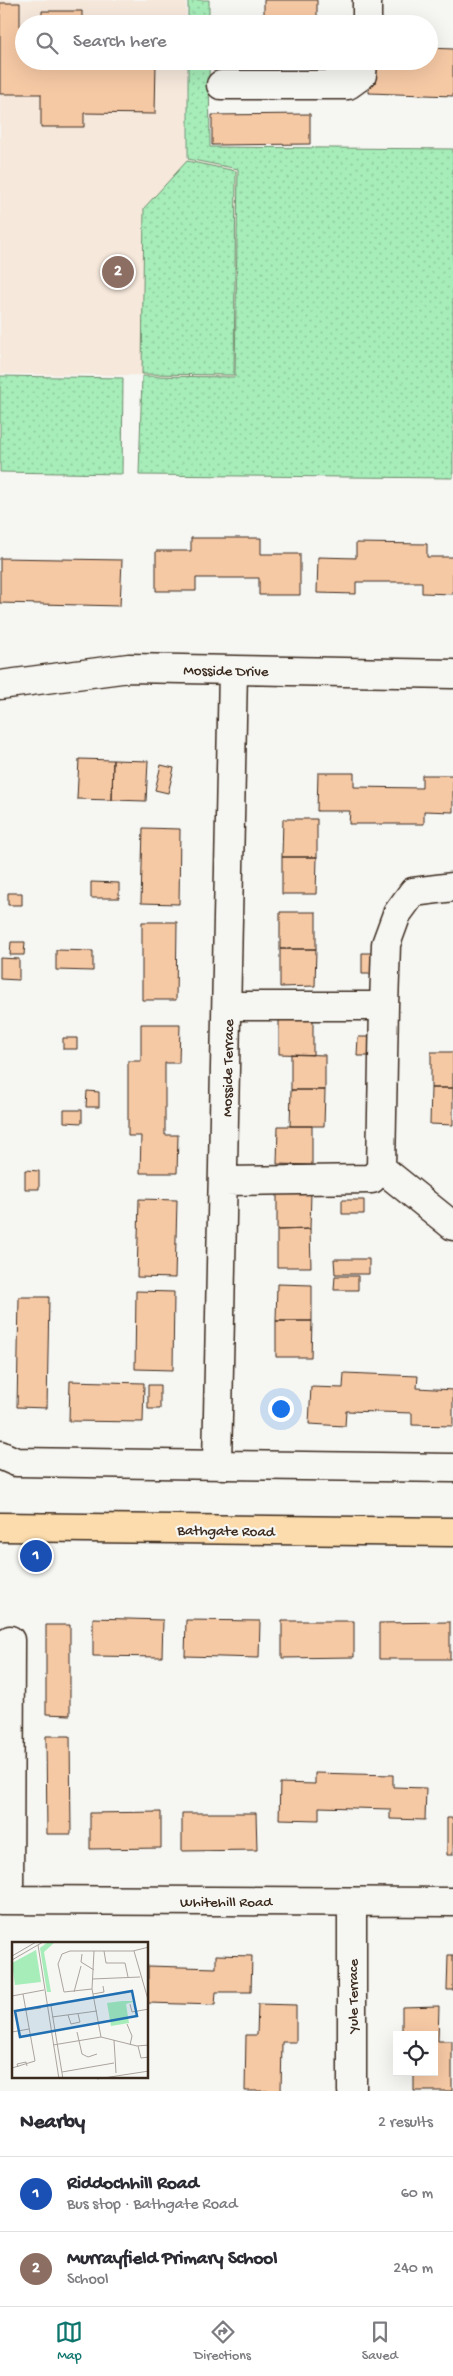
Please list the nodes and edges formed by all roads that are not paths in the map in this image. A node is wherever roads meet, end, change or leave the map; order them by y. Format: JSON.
{"nodes":[{"id":1,"x":367,"y":0,"type":"edge"},
{"id":2,"x":367,"y":15,"type":"edge"},
{"id":3,"x":362,"y":70,"type":"edge"},
{"id":4,"x":221,"y":85,"type":"dead end"},
{"id":5,"x":234,"y":670,"type":"junction"},
{"id":6,"x":453,"y":674,"type":"edge"},
{"id":7,"x":0,"y":685,"type":"edge"},
{"id":8,"x":453,"y":887,"type":"edge"},
{"id":9,"x":228,"y":1006,"type":"junction"},
{"id":10,"x":384,"y":1006,"type":"junction"},
{"id":11,"x":381,"y":1168,"type":"junction"},
{"id":12,"x":225,"y":1181,"type":"junction"},
{"id":13,"x":453,"y":1226,"type":"edge"},
{"id":14,"x":0,"y":1455,"type":"edge"},
{"id":15,"x":217,"y":1465,"type":"junction"},
{"id":16,"x":453,"y":1468,"type":"edge"},
{"id":17,"x":0,"y":1527,"type":"edge"},
{"id":18,"x":453,"y":1532,"type":"edge"},
{"id":19,"x":10,"y":1640,"type":"dead end"},
{"id":20,"x":4,"y":1900,"type":"edge"},
{"id":21,"x":352,"y":1902,"type":"junction"},
{"id":22,"x":453,"y":1902,"type":"edge"},
{"id":23,"x":352,"y":2091,"type":"edge"}],
"edges":[{"from":1,"to":2,"type":"street"},
{"from":3,"to":4,"type":"street"},
{"from":5,"to":6,"type":"street","name":"Mosside Drive"},
{"from":5,"to":7,"type":"street","name":"Mosside Drive"},
{"from":5,"to":9,"type":"street","name":"Mosside Terrace"},
{"from":8,"to":10,"type":"street"},
{"from":9,"to":10,"type":"street"},
{"from":9,"to":12,"type":"street","name":"Mosside Terrace"},
{"from":10,"to":11,"type":"street"},
{"from":11,"to":12,"type":"street"},
{"from":11,"to":13,"type":"street"},
{"from":12,"to":15,"type":"street","name":"Mosside Terrace"},
{"from":14,"to":15,"type":"street"},
{"from":15,"to":16,"type":"street"},
{"from":17,"to":18,"type":"main road","name":"Bathgate Road"},
{"from":19,"to":20,"type":"street"},
{"from":20,"to":21,"type":"street","name":"Whitehill Road"},
{"from":21,"to":22,"type":"street","name":"Whitehill Road"},
{"from":21,"to":23,"type":"street","name":"Yule Terrace"}]}
